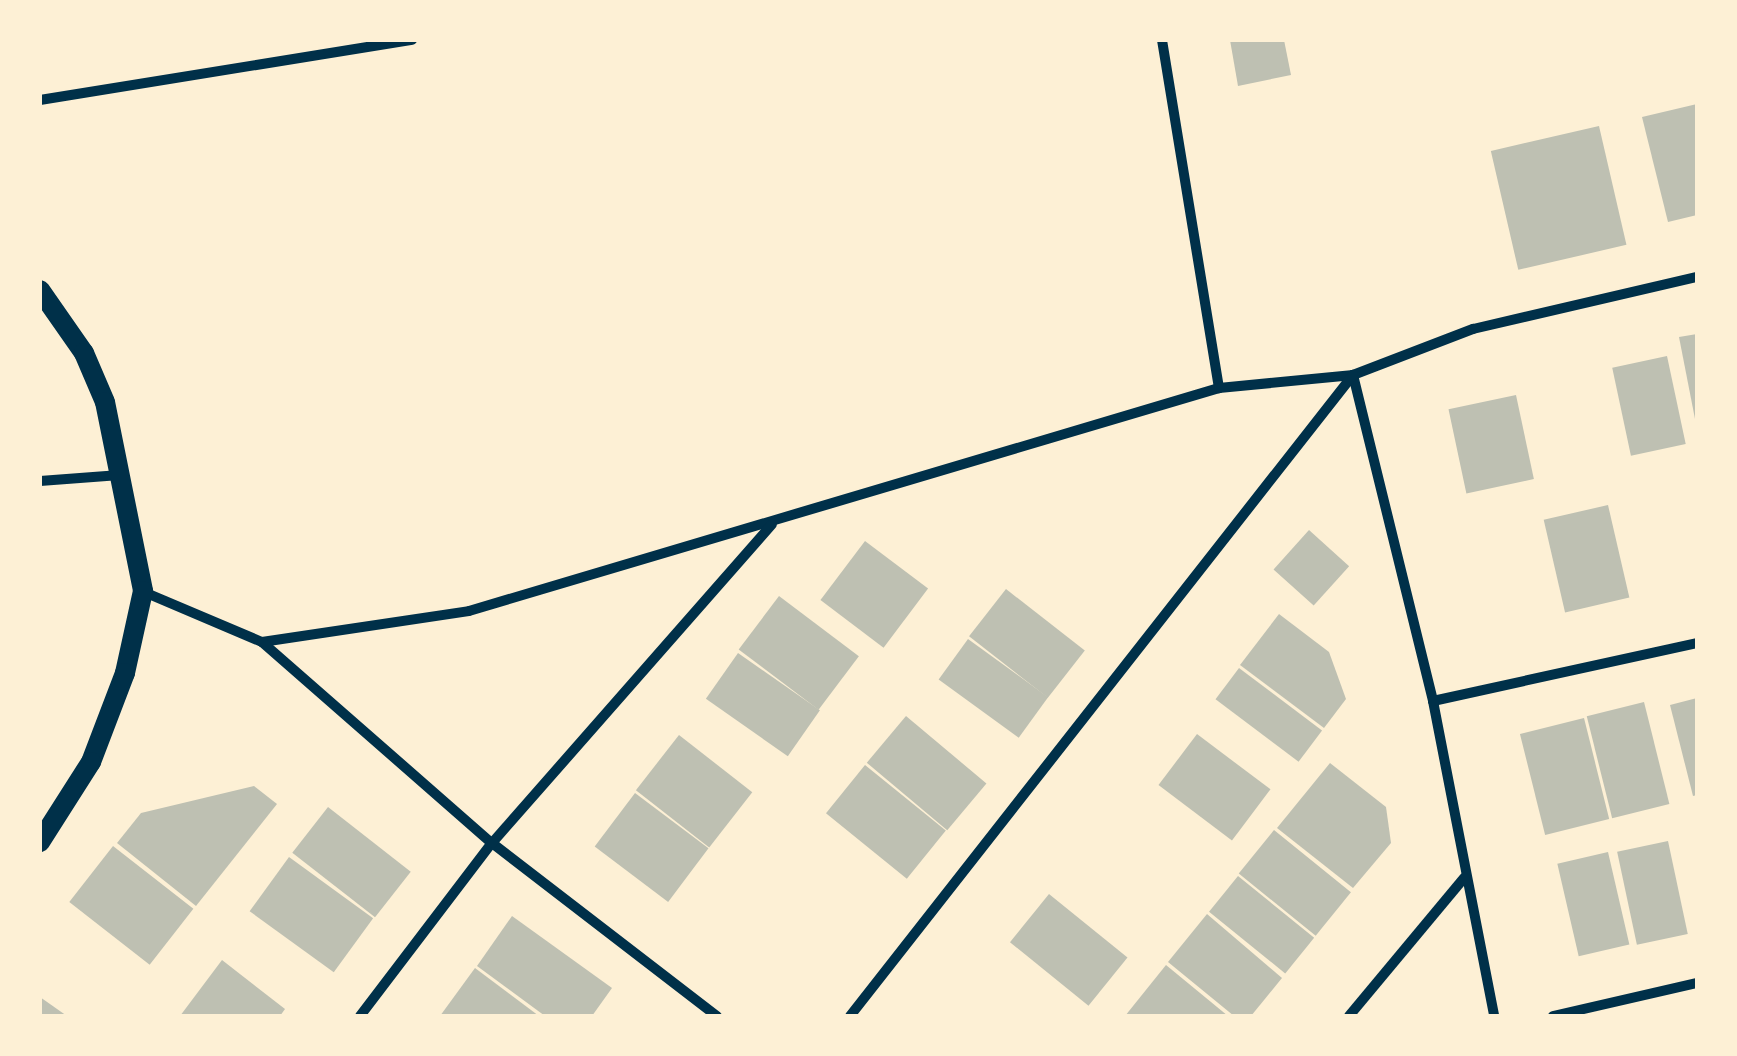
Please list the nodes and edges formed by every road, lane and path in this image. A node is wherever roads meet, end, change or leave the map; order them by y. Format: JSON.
{"nodes":[{"id":1,"x":412,"y":40,"type":"edge"},
{"id":2,"x":1162,"y":40,"type":"edge"},
{"id":3,"x":40,"y":100,"type":"edge"},
{"id":4,"x":1697,"y":278,"type":"edge"},
{"id":5,"x":40,"y":290,"type":"edge"},
{"id":6,"x":1353,"y":375,"type":"junction"},
{"id":7,"x":1218,"y":388,"type":"junction"},
{"id":8,"x":120,"y":475,"type":"junction"},
{"id":9,"x":40,"y":481,"type":"edge"},
{"id":10,"x":772,"y":524,"type":"junction"},
{"id":11,"x":143,"y":591,"type":"junction"},
{"id":12,"x":262,"y":642,"type":"junction"},
{"id":13,"x":1697,"y":643,"type":"edge"},
{"id":14,"x":1433,"y":701,"type":"junction"},
{"id":15,"x":40,"y":842,"type":"edge"},
{"id":16,"x":492,"y":842,"type":"junction"},
{"id":17,"x":1464,"y":878,"type":"junction"},
{"id":18,"x":1697,"y":983,"type":"edge"},
{"id":19,"x":360,"y":1016,"type":"edge"},
{"id":20,"x":717,"y":1016,"type":"edge"},
{"id":21,"x":850,"y":1016,"type":"edge"},
{"id":22,"x":1349,"y":1016,"type":"edge"},
{"id":23,"x":1494,"y":1016,"type":"edge"},
{"id":24,"x":1553,"y":1016,"type":"edge"}],
"edges":[{"from":1,"to":3,"type":"street"},
{"from":2,"to":7,"type":"street"},
{"from":4,"to":6,"type":"street"},
{"from":5,"to":8,"type":"main road"},
{"from":6,"to":7,"type":"street"},
{"from":6,"to":14,"type":"street"},
{"from":6,"to":21,"type":"street"},
{"from":7,"to":10,"type":"street"},
{"from":8,"to":9,"type":"street"},
{"from":8,"to":11,"type":"main road"},
{"from":10,"to":12,"type":"street"},
{"from":10,"to":16,"type":"street"},
{"from":11,"to":12,"type":"street"},
{"from":11,"to":15,"type":"main road"},
{"from":12,"to":16,"type":"street"},
{"from":13,"to":14,"type":"street"},
{"from":14,"to":17,"type":"street"},
{"from":16,"to":19,"type":"street"},
{"from":16,"to":20,"type":"street"},
{"from":17,"to":22,"type":"street"},
{"from":17,"to":23,"type":"street"},
{"from":18,"to":24,"type":"street"}]}
